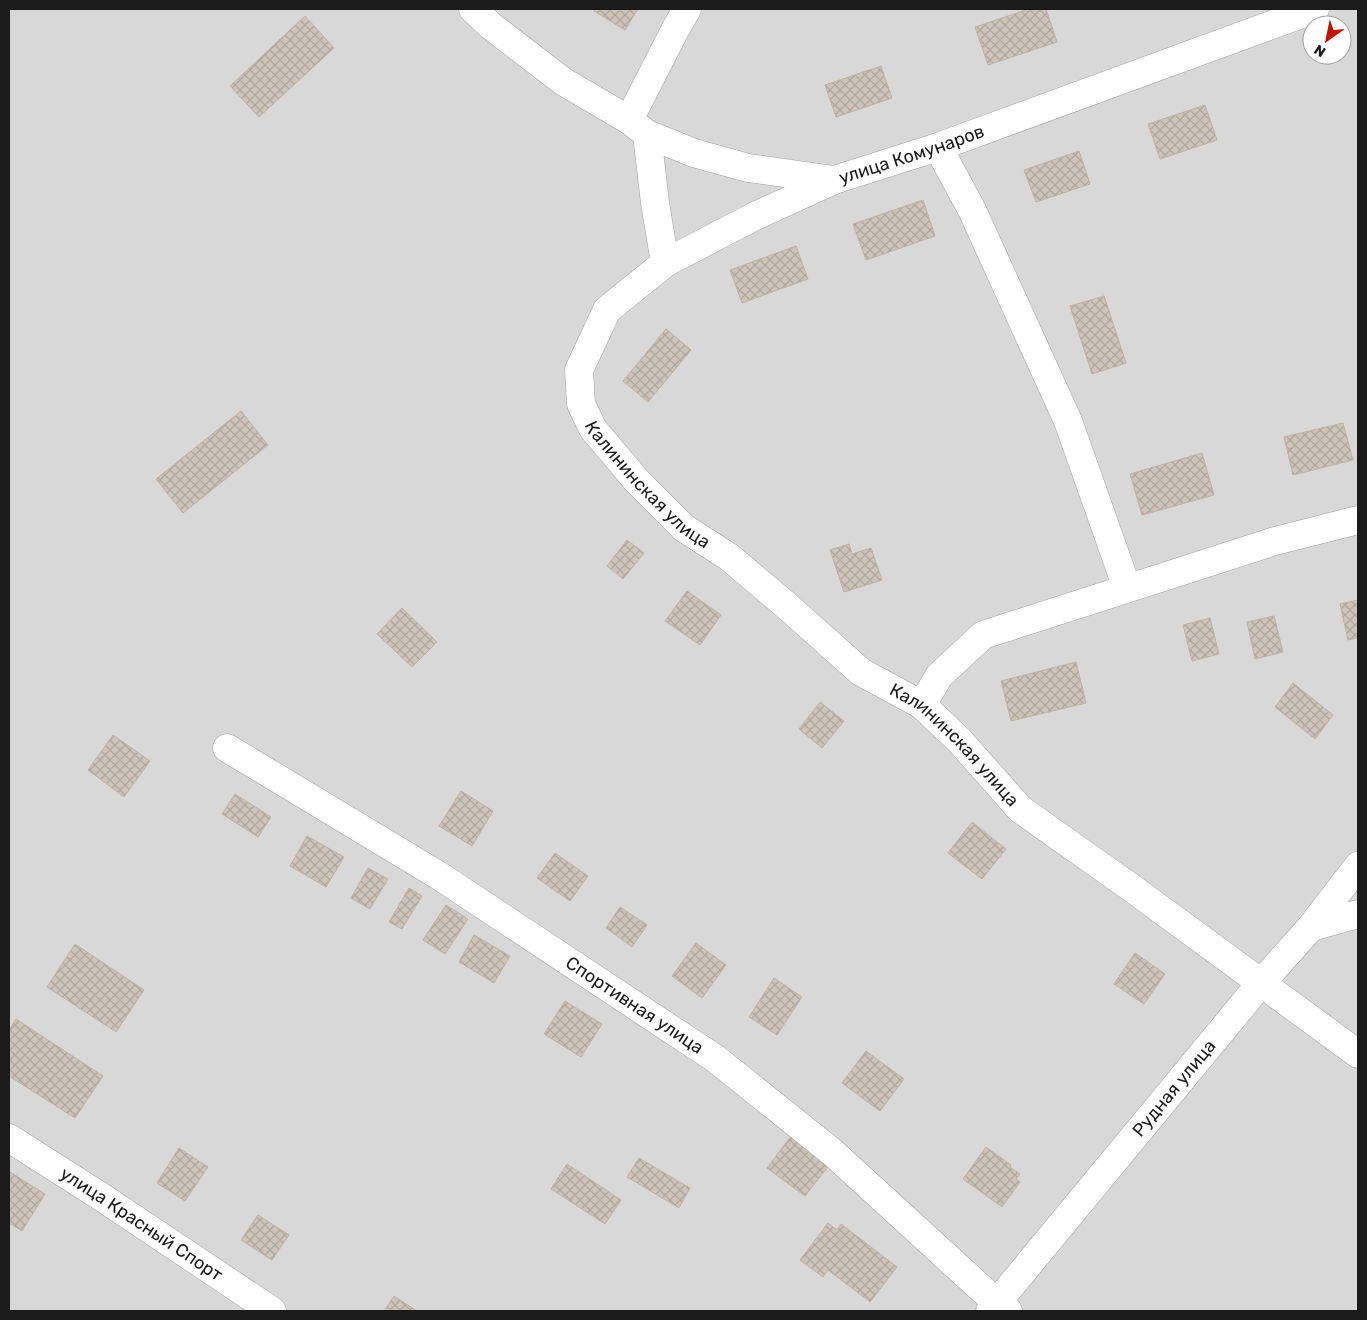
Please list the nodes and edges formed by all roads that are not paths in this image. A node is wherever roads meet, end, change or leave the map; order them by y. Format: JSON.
{"nodes":[{"id":1,"x":474,"y":9,"type":"edge"},
{"id":2,"x":687,"y":9,"type":"edge"},
{"id":3,"x":1315,"y":9,"type":"edge"},
{"id":4,"x":638,"y":127,"type":"junction"},
{"id":5,"x":938,"y":147,"type":"junction"},
{"id":6,"x":834,"y":180,"type":"junction"},
{"id":7,"x":665,"y":263,"type":"junction"},
{"id":8,"x":1358,"y":520,"type":"edge"},
{"id":9,"x":1127,"y":588,"type":"junction"},
{"id":10,"x":922,"y":705,"type":"junction"},
{"id":11,"x":227,"y":748,"type":"dead end"},
{"id":12,"x":1358,"y":866,"type":"edge"},
{"id":13,"x":1358,"y":914,"type":"edge"},
{"id":14,"x":1311,"y":927,"type":"junction"},
{"id":15,"x":1261,"y":983,"type":"junction"},
{"id":16,"x":1358,"y":1054,"type":"edge"},
{"id":17,"x":9,"y":1138,"type":"edge"},
{"id":18,"x":998,"y":1308,"type":"edge"},
{"id":19,"x":272,"y":1311,"type":"edge"}],
"edges":[{"from":1,"to":4,"type":"street","name":"улица Комунаров"},
{"from":2,"to":4,"type":"street"},
{"from":3,"to":5,"type":"street","name":"улица Комунаров"},
{"from":4,"to":6,"type":"street","name":"улица Комунаров"},
{"from":4,"to":7,"type":"street"},
{"from":5,"to":6,"type":"street","name":"улица Комунаров"},
{"from":5,"to":9,"type":"street"},
{"from":6,"to":7,"type":"street"},
{"from":7,"to":10,"type":"street","name":"Калининская улица"},
{"from":8,"to":9,"type":"street"},
{"from":9,"to":10,"type":"street"},
{"from":10,"to":15,"type":"street","name":"Калининская улица"},
{"from":11,"to":18,"type":"street","name":"Спортивная улица"},
{"from":12,"to":14,"type":"street","name":"Рудная улица"},
{"from":13,"to":14,"type":"street"},
{"from":14,"to":15,"type":"street","name":"Рудная улица"},
{"from":15,"to":16,"type":"street","name":"Калининская улица"},
{"from":15,"to":18,"type":"street","name":"Рудная улица"},
{"from":17,"to":19,"type":"street","name":"улица Красный Спорт"}]}
